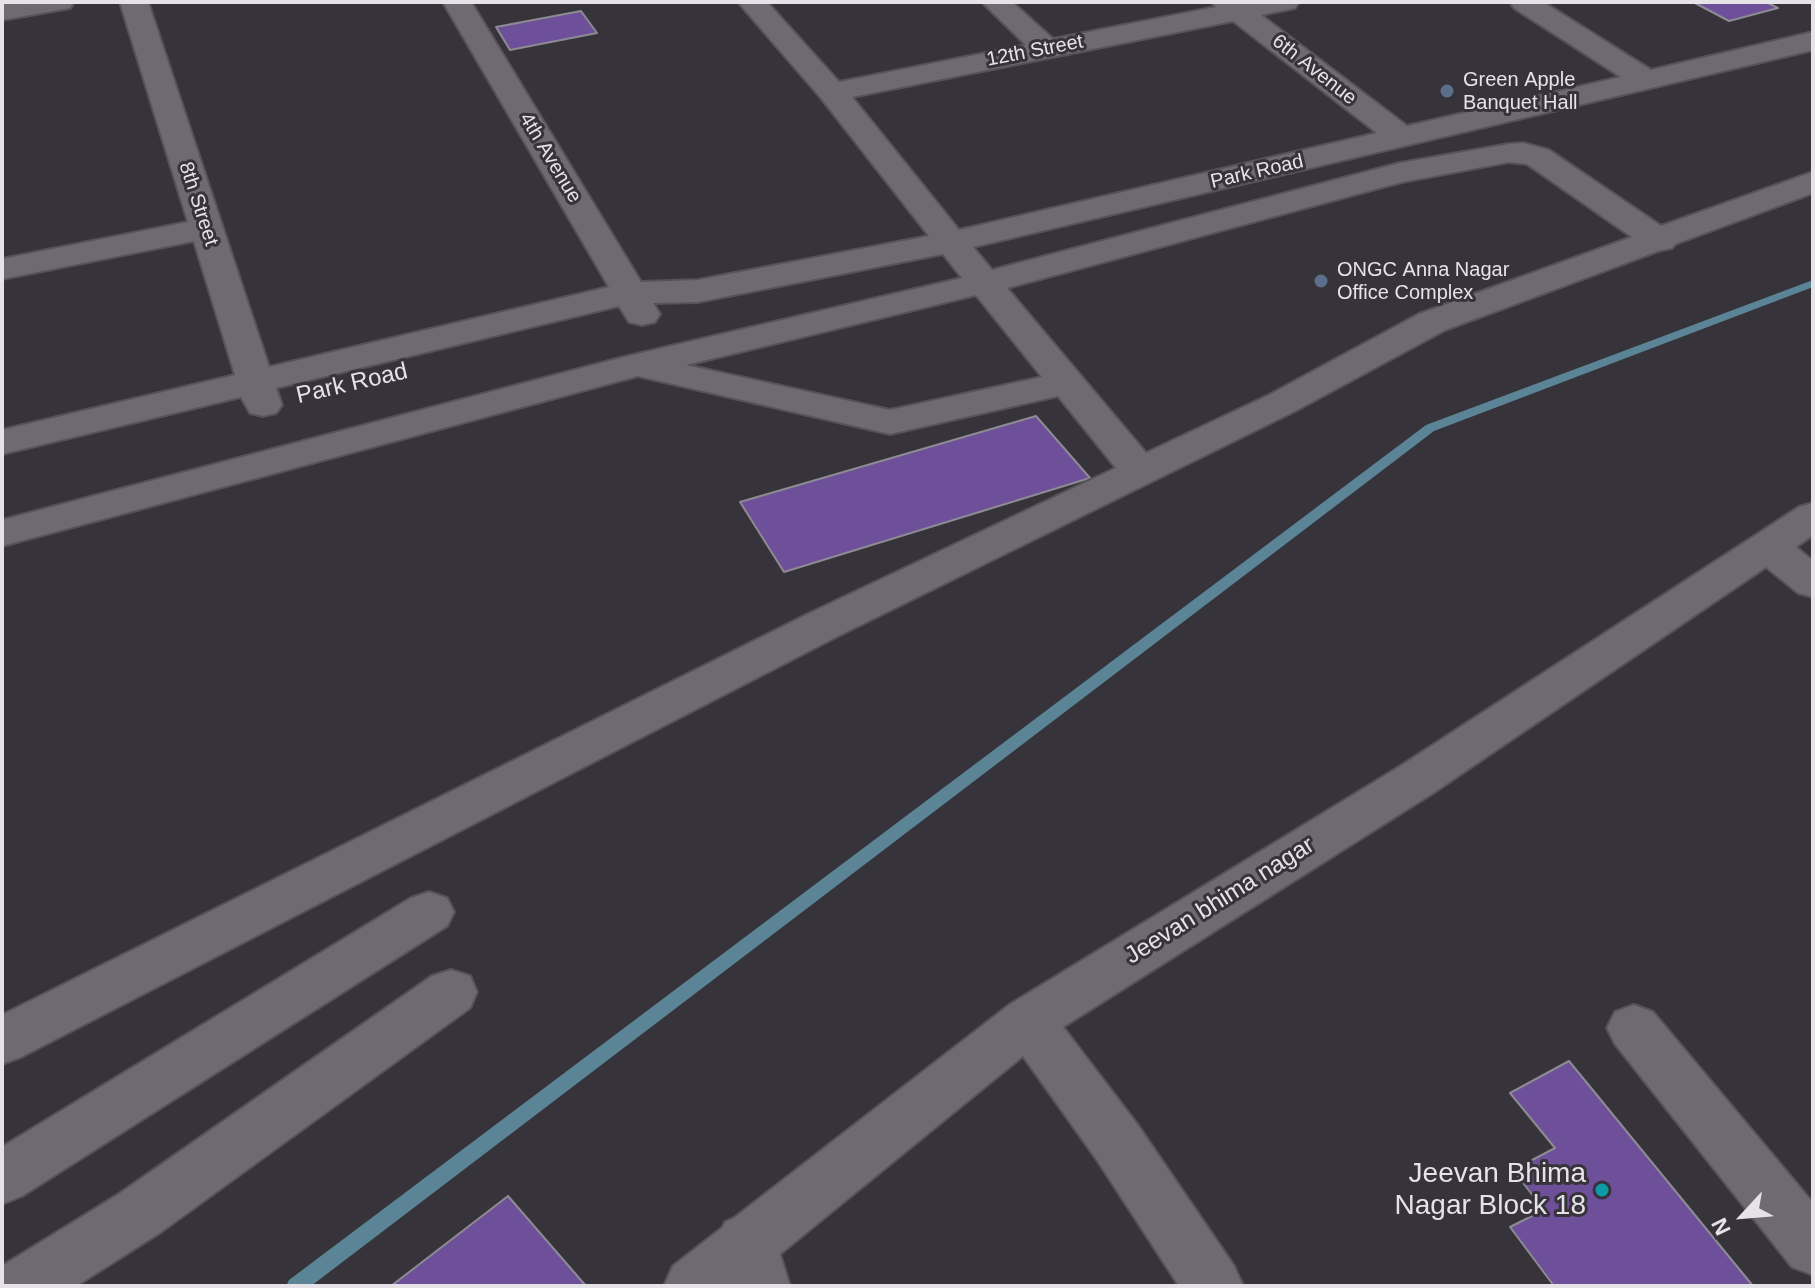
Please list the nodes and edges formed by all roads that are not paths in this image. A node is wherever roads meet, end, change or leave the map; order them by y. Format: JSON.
{"nodes":[{"id":1,"x":60,"y":2,"type":"edge"},
{"id":2,"x":134,"y":2,"type":"edge"},
{"id":3,"x":457,"y":2,"type":"edge"},
{"id":4,"x":752,"y":2,"type":"edge"},
{"id":5,"x":996,"y":2,"type":"edge"},
{"id":6,"x":1285,"y":2,"type":"edge"},
{"id":7,"x":1524,"y":2,"type":"edge"},
{"id":8,"x":1232,"y":7,"type":"edge"},
{"id":9,"x":2,"y":12,"type":"edge"},
{"id":10,"x":1813,"y":41,"type":"edge"},
{"id":11,"x":1047,"y":49,"type":"junction"},
{"id":12,"x":1645,"y":79,"type":"junction"},
{"id":13,"x":832,"y":92,"type":"junction"},
{"id":14,"x":1402,"y":138,"type":"junction"},
{"id":15,"x":1813,"y":182,"type":"edge"},
{"id":16,"x":206,"y":229,"type":"junction"},
{"id":17,"x":1660,"y":241,"type":"junction"},
{"id":18,"x":951,"y":242,"type":"junction"},
{"id":19,"x":2,"y":269,"type":"edge"},
{"id":20,"x":984,"y":283,"type":"junction"},
{"id":21,"x":636,"y":304,"type":"junction"},
{"id":22,"x":637,"y":365,"type":"junction"},
{"id":23,"x":1067,"y":383,"type":"junction"},
{"id":24,"x":259,"y":394,"type":"junction"},
{"id":25,"x":2,"y":442,"type":"edge"},
{"id":26,"x":2,"y":468,"type":"edge"},
{"id":27,"x":1141,"y":472,"type":"junction"},
{"id":28,"x":1813,"y":516,"type":"edge"},
{"id":29,"x":2,"y":533,"type":"edge"},
{"id":30,"x":1769,"y":547,"type":"junction"},
{"id":31,"x":1813,"y":583,"type":"edge"},
{"id":32,"x":429,"y":912,"type":"dead end"},
{"id":33,"x":451,"y":992,"type":"dead end"},
{"id":34,"x":1028,"y":1021,"type":"junction"},
{"id":35,"x":1634,"y":1028,"type":"dead end"},
{"id":36,"x":2,"y":1041,"type":"edge"},
{"id":37,"x":2,"y":1178,"type":"edge"},
{"id":38,"x":1813,"y":1247,"type":"edge"},
{"id":39,"x":753,"y":1264,"type":"edge"},
{"id":40,"x":23,"y":1286,"type":"edge"},
{"id":41,"x":694,"y":1286,"type":"edge"},
{"id":42,"x":1213,"y":1286,"type":"edge"}],
"edges":[{"from":1,"to":9,"type":"street"},
{"from":2,"to":16,"type":"street","name":"8th Street"},
{"from":3,"to":21,"type":"street","name":"4th Avenue"},
{"from":4,"to":13,"type":"street"},
{"from":5,"to":11,"type":"street"},
{"from":6,"to":8,"type":"street","name":"12th Street"},
{"from":7,"to":12,"type":"street"},
{"from":8,"to":11,"type":"street","name":"12th Street"},
{"from":8,"to":14,"type":"street","name":"6th Avenue"},
{"from":10,"to":12,"type":"street","name":"Park Road"},
{"from":11,"to":13,"type":"street","name":"12th Street"},
{"from":12,"to":14,"type":"street","name":"Park Road"},
{"from":13,"to":18,"type":"street"},
{"from":14,"to":18,"type":"street","name":"Park Road"},
{"from":15,"to":17,"type":"street"},
{"from":16,"to":19,"type":"street"},
{"from":16,"to":24,"type":"street","name":"8th Street"},
{"from":17,"to":20,"type":"street"},
{"from":17,"to":27,"type":"street"},
{"from":18,"to":20,"type":"street"},
{"from":18,"to":21,"type":"street","name":"Park Road"},
{"from":20,"to":22,"type":"street"},
{"from":20,"to":23,"type":"street"},
{"from":21,"to":24,"type":"street","name":"Park Road"},
{"from":22,"to":23,"type":"street"},
{"from":22,"to":29,"type":"street"},
{"from":23,"to":27,"type":"street"},
{"from":24,"to":25,"type":"street","name":"Park Road"},
{"from":24,"to":26,"type":"street","name":"Park Road"},
{"from":27,"to":36,"type":"street"},
{"from":28,"to":30,"type":"street","name":"Jeevan bhima nagar"},
{"from":30,"to":31,"type":"street"},
{"from":30,"to":34,"type":"street","name":"Jeevan bhima nagar"},
{"from":32,"to":37,"type":"street"},
{"from":33,"to":40,"type":"street"},
{"from":34,"to":39,"type":"street","name":"Jeevan bhima nagar"},
{"from":34,"to":42,"type":"street"},
{"from":35,"to":38,"type":"street"},
{"from":39,"to":41,"type":"street","name":"Jeevan bhima nagar"}]}
